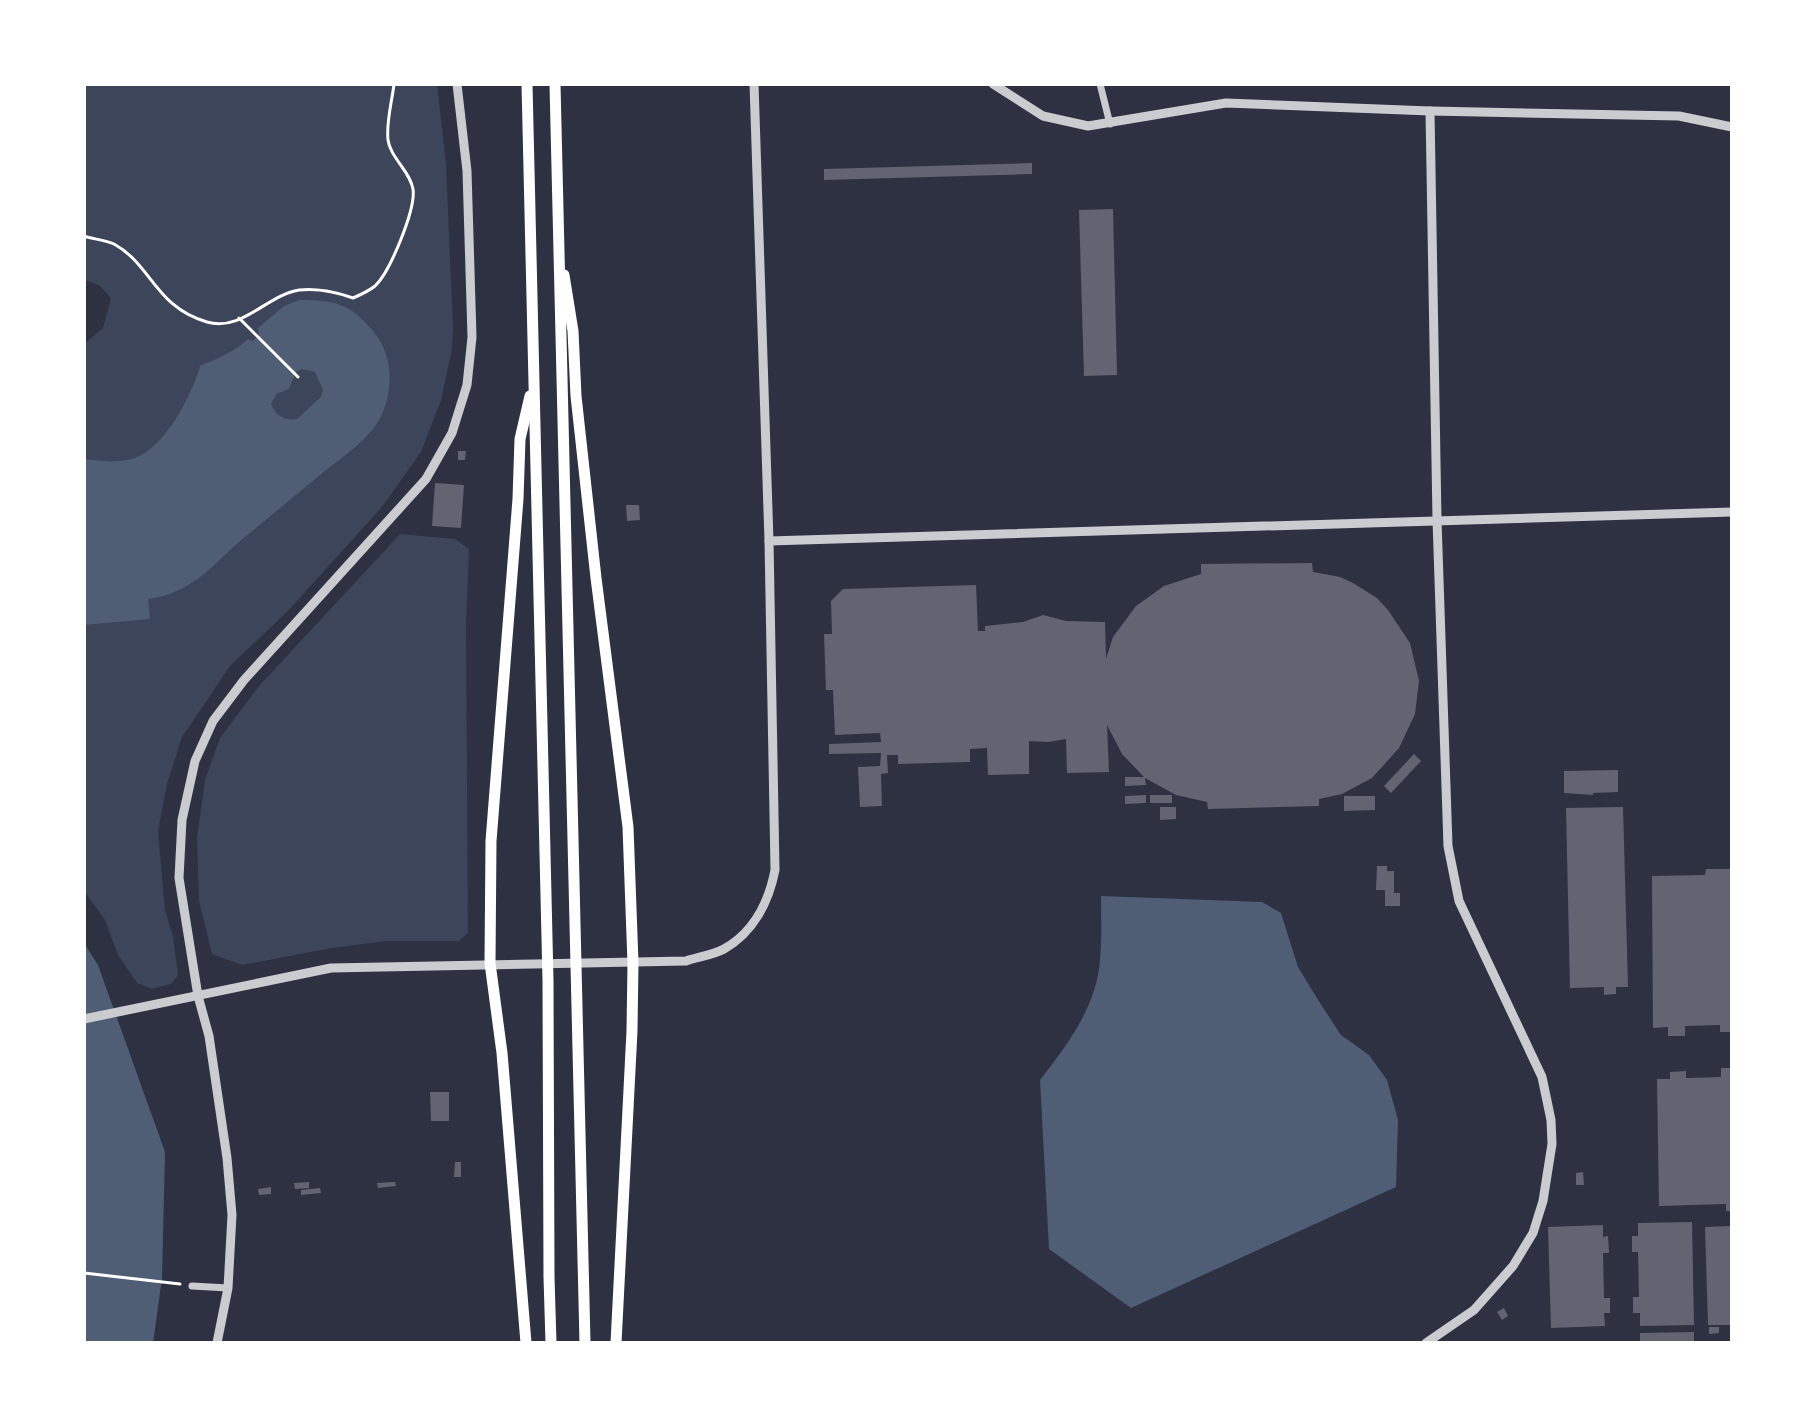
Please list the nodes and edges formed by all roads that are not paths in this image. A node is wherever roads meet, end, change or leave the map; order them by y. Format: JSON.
{"nodes":[{"id":1,"x":457,"y":84,"type":"edge"},
{"id":2,"x":527,"y":84,"type":"edge"},
{"id":3,"x":555,"y":84,"type":"edge"},
{"id":4,"x":754,"y":84,"type":"edge"},
{"id":5,"x":993,"y":84,"type":"edge"},
{"id":6,"x":1100,"y":84,"type":"edge"},
{"id":7,"x":1430,"y":111,"type":"junction"},
{"id":8,"x":1110,"y":124,"type":"junction"},
{"id":9,"x":1732,"y":127,"type":"edge"},
{"id":10,"x":557,"y":231,"type":"junction"},
{"id":11,"x":534,"y":380,"type":"junction"},
{"id":12,"x":1732,"y":512,"type":"edge"},
{"id":13,"x":1437,"y":520,"type":"junction"},
{"id":14,"x":769,"y":541,"type":"junction"},
{"id":15,"x":490,"y":963,"type":"junction"},
{"id":16,"x":633,"y":963,"type":"junction"},
{"id":17,"x":198,"y":996,"type":"junction"},
{"id":18,"x":84,"y":1019,"type":"edge"},
{"id":19,"x":192,"y":1286,"type":"road end"},
{"id":20,"x":228,"y":1288,"type":"junction"},
{"id":21,"x":217,"y":1343,"type":"edge"},
{"id":22,"x":526,"y":1343,"type":"edge"},
{"id":23,"x":551,"y":1343,"type":"edge"},
{"id":24,"x":585,"y":1343,"type":"edge"},
{"id":25,"x":616,"y":1343,"type":"edge"},
{"id":26,"x":1426,"y":1343,"type":"edge"}],
"edges":[{"from":1,"to":17,"type":"street"},
{"from":2,"to":11,"type":"main road"},
{"from":3,"to":10,"type":"main road"},
{"from":4,"to":14,"type":"street"},
{"from":5,"to":8,"type":"street"},
{"from":6,"to":8,"type":"street"},
{"from":7,"to":8,"type":"street"},
{"from":7,"to":9,"type":"street"},
{"from":7,"to":13,"type":"street"},
{"from":10,"to":16,"type":"main road"},
{"from":10,"to":24,"type":"main road"},
{"from":11,"to":15,"type":"main road"},
{"from":11,"to":23,"type":"main road"},
{"from":12,"to":13,"type":"street"},
{"from":13,"to":14,"type":"street"},
{"from":13,"to":26,"type":"street"},
{"from":14,"to":16,"type":"street"},
{"from":15,"to":16,"type":"street"},
{"from":15,"to":17,"type":"street"},
{"from":15,"to":22,"type":"main road"},
{"from":16,"to":25,"type":"main road"},
{"from":17,"to":18,"type":"street"},
{"from":17,"to":20,"type":"street"},
{"from":19,"to":20,"type":"street"},
{"from":20,"to":21,"type":"street"}]}
